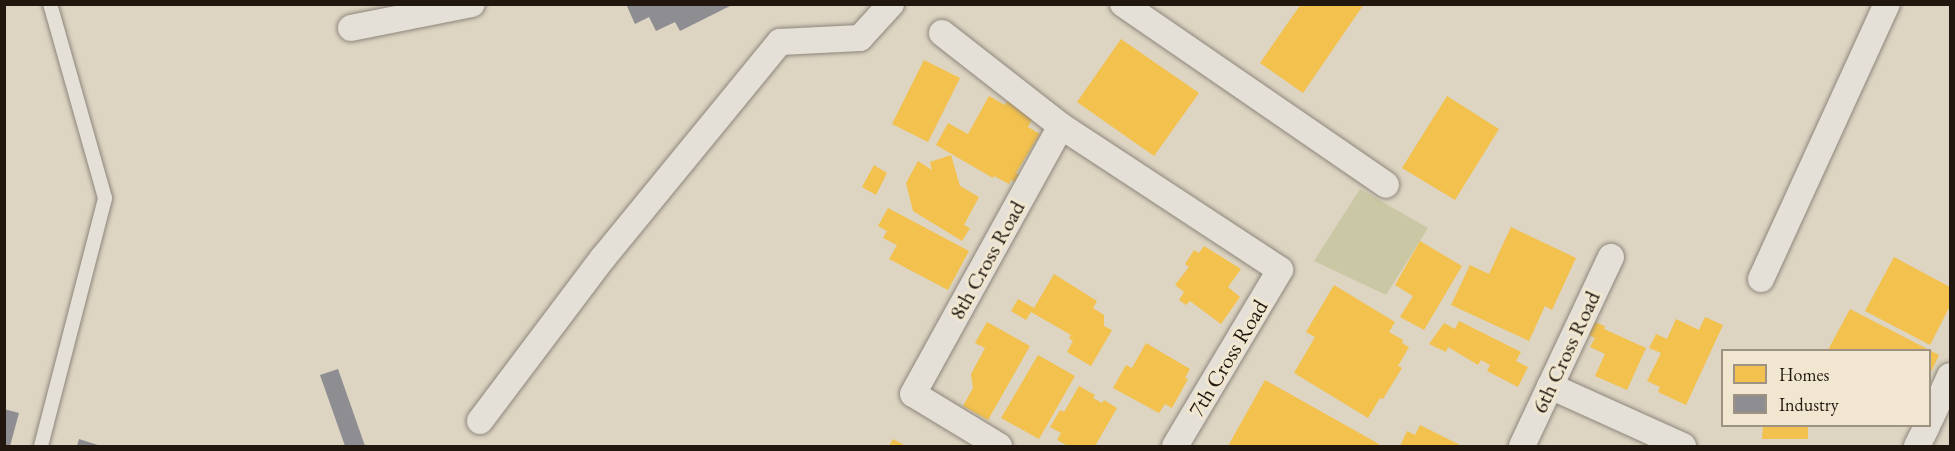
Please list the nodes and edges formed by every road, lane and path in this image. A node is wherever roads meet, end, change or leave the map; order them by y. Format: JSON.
{"nodes":[{"id":1,"x":50,"y":4,"type":"edge"},
{"id":2,"x":472,"y":4,"type":"edge"},
{"id":3,"x":1123,"y":4,"type":"edge"},
{"id":4,"x":1887,"y":4,"type":"edge"},
{"id":5,"x":888,"y":6,"type":"edge"},
{"id":6,"x":351,"y":28,"type":"dead end"},
{"id":7,"x":942,"y":33,"type":"dead end"},
{"id":8,"x":1061,"y":126,"type":"junction"},
{"id":9,"x":1386,"y":185,"type":"dead end"},
{"id":10,"x":1611,"y":257,"type":"dead end"},
{"id":11,"x":1761,"y":279,"type":"dead end"},
{"id":12,"x":1950,"y":375,"type":"edge"},
{"id":13,"x":1550,"y":386,"type":"junction"},
{"id":14,"x":1931,"y":416,"type":"edge"},
{"id":15,"x":480,"y":421,"type":"dead end"},
{"id":16,"x":1927,"y":427,"type":"edge"},
{"id":17,"x":41,"y":447,"type":"edge"},
{"id":18,"x":999,"y":447,"type":"edge"},
{"id":19,"x":1176,"y":447,"type":"edge"},
{"id":20,"x":1522,"y":447,"type":"edge"},
{"id":21,"x":1683,"y":447,"type":"edge"},
{"id":22,"x":1917,"y":447,"type":"edge"}],
"edges":[{"from":1,"to":17,"type":"lane"},
{"from":2,"to":6,"type":"street"},
{"from":3,"to":9,"type":"street"},
{"from":4,"to":11,"type":"street"},
{"from":5,"to":15,"type":"street"},
{"from":7,"to":8,"type":"street"},
{"from":8,"to":18,"type":"street","name":"8th Cross Road"},
{"from":8,"to":19,"type":"street","name":"7th Cross Road"},
{"from":10,"to":13,"type":"street","name":"6th Cross Road"},
{"from":12,"to":14,"type":"street"},
{"from":13,"to":20,"type":"street","name":"6th Cross Road"},
{"from":13,"to":21,"type":"street"},
{"from":16,"to":22,"type":"street"}]}
